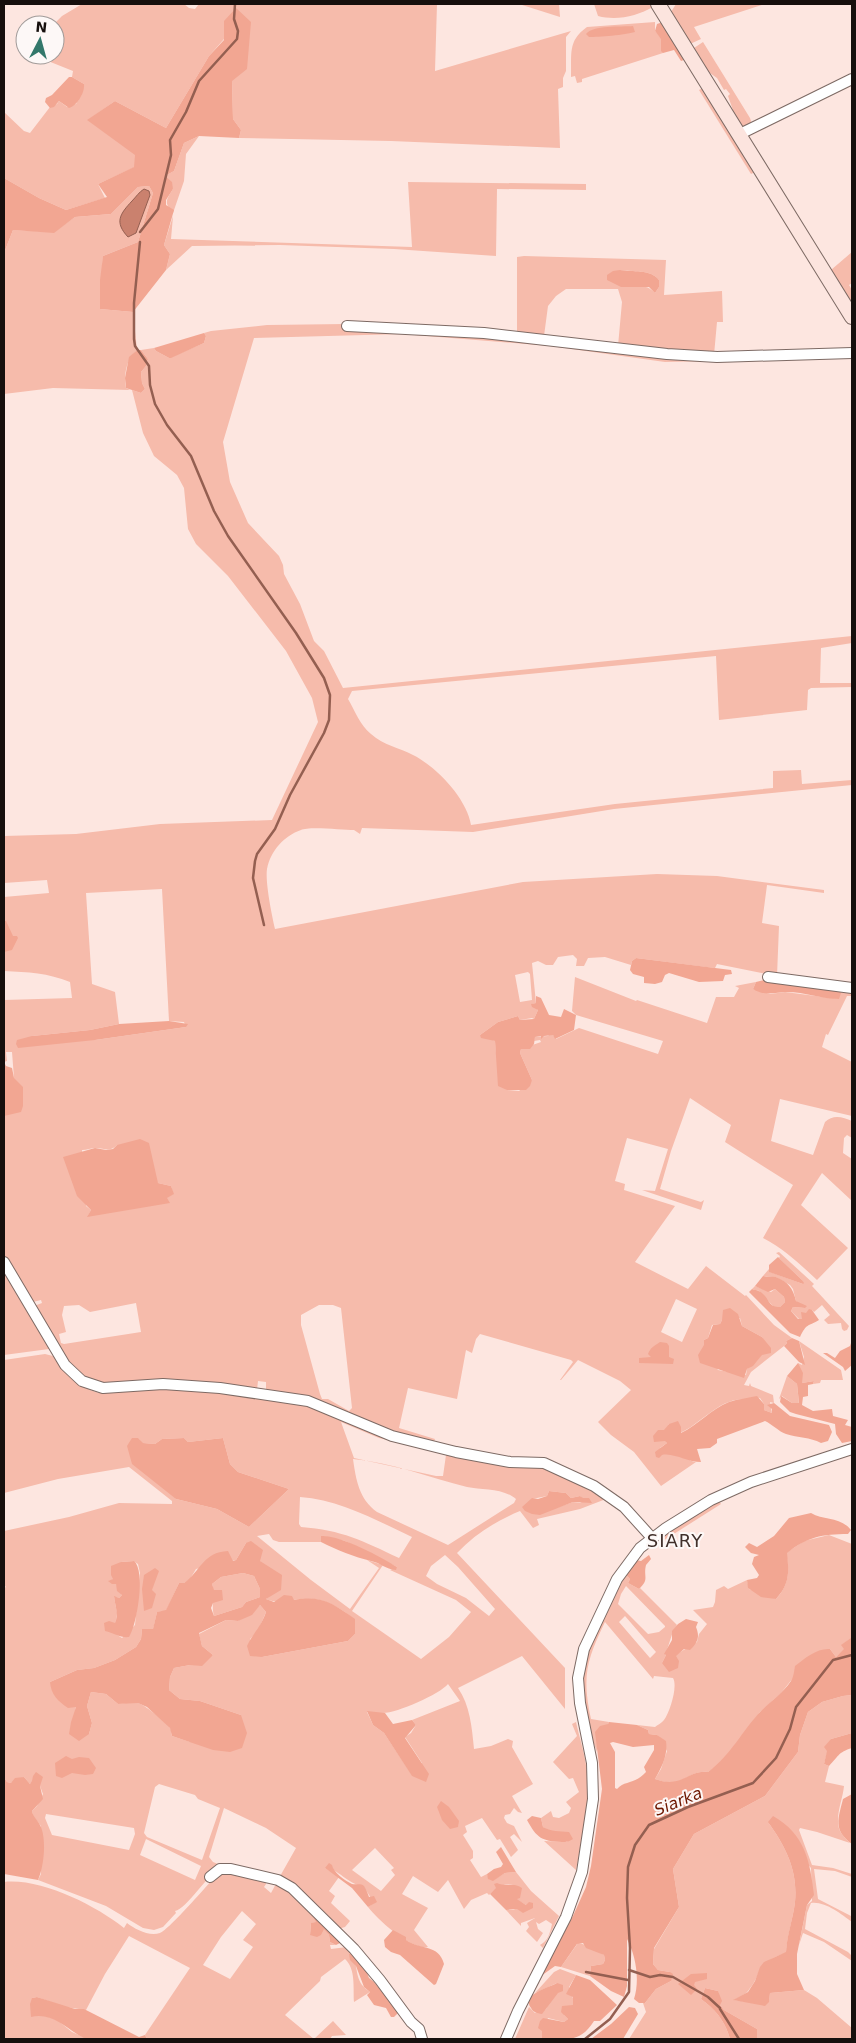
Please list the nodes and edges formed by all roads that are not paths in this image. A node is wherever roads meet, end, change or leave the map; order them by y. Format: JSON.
{"nodes":[{"id":1,"x":664,"y":6,"type":"edge"},
{"id":2,"x":852,"y":80,"type":"edge"},
{"id":3,"x":740,"y":134,"type":"junction"},
{"id":4,"x":852,"y":317,"type":"edge"},
{"id":5,"x":346,"y":326,"type":"dead end"},
{"id":6,"x":852,"y":353,"type":"edge"},
{"id":7,"x":768,"y":977,"type":"dead end"},
{"id":8,"x":852,"y":988,"type":"edge"},
{"id":9,"x":4,"y":1262,"type":"edge"},
{"id":10,"x":852,"y":1450,"type":"edge"},
{"id":11,"x":652,"y":1538,"type":"junction"},
{"id":12,"x":210,"y":1878,"type":"dead end"},
{"id":13,"x":422,"y":2039,"type":"edge"},
{"id":14,"x":506,"y":2039,"type":"edge"}],
"edges":[{"from":1,"to":3,"type":"main road"},
{"from":2,"to":3,"type":"street"},
{"from":3,"to":4,"type":"main road"},
{"from":5,"to":6,"type":"street"},
{"from":7,"to":8,"type":"street"},
{"from":9,"to":11,"type":"street"},
{"from":10,"to":11,"type":"street"},
{"from":11,"to":14,"type":"street"},
{"from":12,"to":13,"type":"street"}]}
